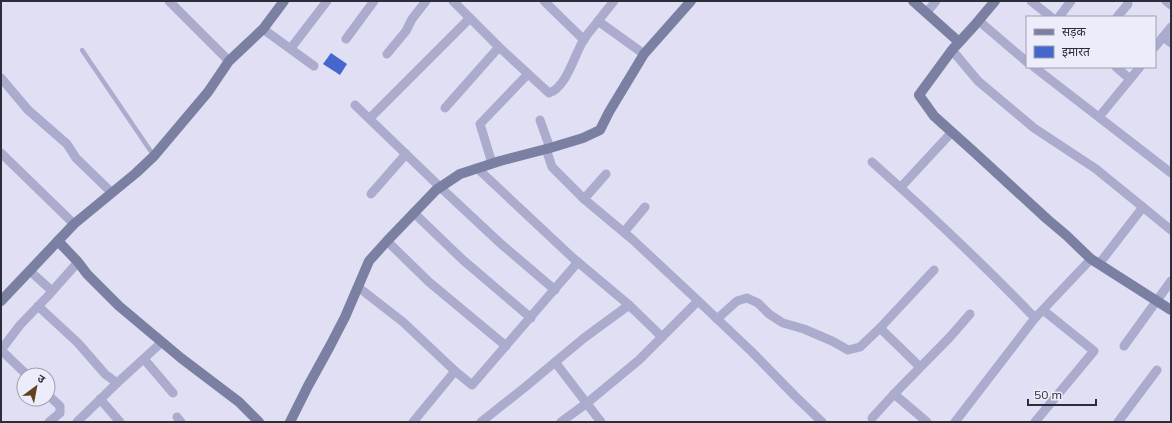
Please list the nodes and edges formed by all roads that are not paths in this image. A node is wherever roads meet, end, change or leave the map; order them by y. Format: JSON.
{"nodes":[{"id":1,"x":169,"y":1,"type":"edge"},
{"id":2,"x":284,"y":1,"type":"edge"},
{"id":3,"x":327,"y":1,"type":"edge"},
{"id":4,"x":374,"y":1,"type":"edge"},
{"id":5,"x":426,"y":1,"type":"edge"},
{"id":6,"x":453,"y":1,"type":"edge"},
{"id":7,"x":544,"y":1,"type":"edge"},
{"id":8,"x":614,"y":1,"type":"edge"},
{"id":9,"x":691,"y":1,"type":"edge"},
{"id":10,"x":913,"y":1,"type":"edge"},
{"id":11,"x":936,"y":1,"type":"edge"},
{"id":12,"x":995,"y":1,"type":"edge"},
{"id":13,"x":1031,"y":1,"type":"edge"},
{"id":14,"x":1071,"y":1,"type":"edge"},
{"id":15,"x":1166,"y":1,"type":"edge"},
{"id":16,"x":1128,"y":4,"type":"dead end"},
{"id":17,"x":1171,"y":5,"type":"edge"},
{"id":18,"x":926,"y":13,"type":"junction"},
{"id":19,"x":1051,"y":16,"type":"edge"},
{"id":20,"x":1060,"y":16,"type":"edge"},
{"id":21,"x":1118,"y":16,"type":"edge"},
{"id":22,"x":470,"y":18,"type":"junction"},
{"id":23,"x":598,"y":21,"type":"junction"},
{"id":24,"x":978,"y":21,"type":"junction"},
{"id":25,"x":1171,"y":27,"type":"edge"},
{"id":26,"x":263,"y":29,"type":"junction"},
{"id":27,"x":1163,"y":37,"type":"junction"},
{"id":28,"x":346,"y":39,"type":"dead end"},
{"id":29,"x":584,"y":40,"type":"junction"},
{"id":30,"x":959,"y":42,"type":"junction"},
{"id":31,"x":1171,"y":43,"type":"edge"},
{"id":32,"x":499,"y":46,"type":"junction"},
{"id":33,"x":1156,"y":46,"type":"edge"},
{"id":34,"x":291,"y":48,"type":"junction"},
{"id":35,"x":82,"y":50,"type":"dead end"},
{"id":36,"x":952,"y":50,"type":"junction"},
{"id":37,"x":387,"y":54,"type":"dead end"},
{"id":38,"x":644,"y":54,"type":"junction"},
{"id":39,"x":229,"y":61,"type":"junction"},
{"id":40,"x":1026,"y":61,"type":"edge"},
{"id":41,"x":314,"y":66,"type":"dead end"},
{"id":42,"x":1035,"y":68,"type":"edge"},
{"id":43,"x":1117,"y":68,"type":"edge"},
{"id":44,"x":1139,"y":68,"type":"edge"},
{"id":45,"x":528,"y":74,"type":"junction"},
{"id":46,"x":1,"y":78,"type":"edge"},
{"id":47,"x":1130,"y":79,"type":"junction"},
{"id":48,"x":355,"y":105,"type":"dead end"},
{"id":49,"x":445,"y":108,"type":"dead end"},
{"id":50,"x":1099,"y":117,"type":"junction"},
{"id":51,"x":370,"y":118,"type":"junction"},
{"id":52,"x":540,"y":120,"type":"dead end"},
{"id":53,"x":952,"y":132,"type":"junction"},
{"id":54,"x":548,"y":148,"type":"junction"},
{"id":55,"x":1,"y":153,"type":"edge"},
{"id":56,"x":406,"y":154,"type":"junction"},
{"id":57,"x":154,"y":156,"type":"junction"},
{"id":58,"x":872,"y":162,"type":"dead end"},
{"id":59,"x":492,"y":163,"type":"junction"},
{"id":60,"x":477,"y":168,"type":"junction"},
{"id":61,"x":1171,"y":173,"type":"edge"},
{"id":62,"x":606,"y":174,"type":"dead end"},
{"id":63,"x":440,"y":187,"type":"junction"},
{"id":64,"x":901,"y":187,"type":"junction"},
{"id":65,"x":112,"y":193,"type":"junction"},
{"id":66,"x":371,"y":194,"type":"dead end"},
{"id":67,"x":584,"y":199,"type":"junction"},
{"id":68,"x":645,"y":207,"type":"dead end"},
{"id":69,"x":1143,"y":207,"type":"junction"},
{"id":70,"x":414,"y":213,"type":"junction"},
{"id":71,"x":74,"y":224,"type":"junction"},
{"id":72,"x":1171,"y":230,"type":"edge"},
{"id":73,"x":624,"y":232,"type":"junction"},
{"id":74,"x":58,"y":241,"type":"junction"},
{"id":75,"x":387,"y":241,"type":"junction"},
{"id":76,"x":78,"y":262,"type":"junction"},
{"id":77,"x":578,"y":262,"type":"junction"},
{"id":78,"x":1095,"y":262,"type":"junction"},
{"id":79,"x":934,"y":270,"type":"dead end"},
{"id":80,"x":30,"y":271,"type":"junction"},
{"id":81,"x":1171,"y":281,"type":"edge"},
{"id":82,"x":358,"y":287,"type":"junction"},
{"id":83,"x":555,"y":290,"type":"junction"},
{"id":84,"x":52,"y":291,"type":"junction"},
{"id":85,"x":1,"y":301,"type":"edge"},
{"id":86,"x":698,"y":301,"type":"junction"},
{"id":87,"x":1156,"y":301,"type":"junction"},
{"id":88,"x":629,"y":305,"type":"junction"},
{"id":89,"x":38,"y":306,"type":"junction"},
{"id":90,"x":1043,"y":310,"type":"junction"},
{"id":91,"x":1171,"y":310,"type":"edge"},
{"id":92,"x":970,"y":314,"type":"dead end"},
{"id":93,"x":531,"y":318,"type":"junction"},
{"id":94,"x":1035,"y":318,"type":"junction"},
{"id":95,"x":717,"y":319,"type":"junction"},
{"id":96,"x":880,"y":328,"type":"junction"},
{"id":97,"x":662,"y":338,"type":"junction"},
{"id":98,"x":162,"y":342,"type":"junction"},
{"id":99,"x":506,"y":346,"type":"junction"},
{"id":100,"x":1124,"y":346,"type":"dead end"},
{"id":101,"x":1,"y":350,"type":"edge"},
{"id":102,"x":144,"y":359,"type":"junction"},
{"id":103,"x":555,"y":362,"type":"junction"},
{"id":104,"x":18,"y":367,"type":"edge"},
{"id":105,"x":920,"y":367,"type":"junction"},
{"id":106,"x":455,"y":370,"type":"junction"},
{"id":107,"x":1157,"y":370,"type":"dead end"},
{"id":108,"x":117,"y":383,"type":"junction"},
{"id":109,"x":173,"y":393,"type":"dead end"},
{"id":110,"x":894,"y":394,"type":"junction"},
{"id":111,"x":100,"y":400,"type":"junction"},
{"id":112,"x":56,"y":402,"type":"edge"},
{"id":113,"x":587,"y":403,"type":"junction"},
{"id":114,"x":872,"y":418,"type":"dead end"},
{"id":115,"x":49,"y":422,"type":"edge"},
{"id":116,"x":76,"y":422,"type":"edge"},
{"id":117,"x":120,"y":422,"type":"edge"},
{"id":118,"x":259,"y":422,"type":"edge"},
{"id":119,"x":290,"y":422,"type":"edge"},
{"id":120,"x":413,"y":422,"type":"edge"},
{"id":121,"x":481,"y":422,"type":"edge"},
{"id":122,"x":561,"y":422,"type":"edge"},
{"id":123,"x":601,"y":422,"type":"edge"},
{"id":124,"x":822,"y":422,"type":"edge"},
{"id":125,"x":927,"y":422,"type":"edge"},
{"id":126,"x":955,"y":422,"type":"edge"},
{"id":127,"x":1035,"y":422,"type":"edge"},
{"id":128,"x":1118,"y":422,"type":"edge"}],
"edges":[{"from":1,"to":39,"type":"street"},
{"from":2,"to":26,"type":"street"},
{"from":3,"to":34,"type":"street"},
{"from":4,"to":28,"type":"street"},
{"from":5,"to":37,"type":"street"},
{"from":6,"to":22,"type":"street"},
{"from":7,"to":29,"type":"street"},
{"from":8,"to":23,"type":"street"},
{"from":9,"to":38,"type":"street"},
{"from":10,"to":18,"type":"street"},
{"from":11,"to":18,"type":"street"},
{"from":12,"to":24,"type":"street"},
{"from":13,"to":19,"type":"street"},
{"from":14,"to":20,"type":"street"},
{"from":15,"to":17,"type":"street"},
{"from":16,"to":21,"type":"street"},
{"from":18,"to":30,"type":"street"},
{"from":22,"to":32,"type":"street"},
{"from":22,"to":51,"type":"street"},
{"from":23,"to":29,"type":"street"},
{"from":23,"to":38,"type":"street"},
{"from":24,"to":30,"type":"street"},
{"from":24,"to":40,"type":"street"},
{"from":25,"to":27,"type":"street"},
{"from":26,"to":34,"type":"street"},
{"from":26,"to":39,"type":"street"},
{"from":27,"to":31,"type":"street"},
{"from":27,"to":33,"type":"street"},
{"from":29,"to":45,"type":"street"},
{"from":30,"to":36,"type":"street"},
{"from":32,"to":45,"type":"street"},
{"from":32,"to":49,"type":"street"},
{"from":34,"to":41,"type":"street"},
{"from":35,"to":57,"type":"lane"},
{"from":36,"to":53,"type":"street"},
{"from":36,"to":69,"type":"street"},
{"from":38,"to":54,"type":"street"},
{"from":39,"to":57,"type":"street"},
{"from":42,"to":50,"type":"street"},
{"from":43,"to":47,"type":"street"},
{"from":44,"to":47,"type":"street"},
{"from":45,"to":59,"type":"street"},
{"from":46,"to":65,"type":"street"},
{"from":47,"to":50,"type":"street"},
{"from":48,"to":51,"type":"street"},
{"from":50,"to":61,"type":"street"},
{"from":51,"to":56,"type":"street"},
{"from":52,"to":54,"type":"street"},
{"from":53,"to":64,"type":"street"},
{"from":53,"to":78,"type":"street"},
{"from":54,"to":59,"type":"street"},
{"from":54,"to":67,"type":"street"},
{"from":55,"to":71,"type":"street"},
{"from":56,"to":63,"type":"street"},
{"from":56,"to":66,"type":"street"},
{"from":57,"to":65,"type":"street"},
{"from":58,"to":64,"type":"street"},
{"from":59,"to":60,"type":"street"},
{"from":60,"to":63,"type":"street"},
{"from":60,"to":77,"type":"street"},
{"from":62,"to":67,"type":"street"},
{"from":63,"to":70,"type":"street"},
{"from":63,"to":83,"type":"street"},
{"from":64,"to":94,"type":"street"},
{"from":65,"to":71,"type":"street"},
{"from":67,"to":73,"type":"street"},
{"from":68,"to":73,"type":"street"},
{"from":69,"to":72,"type":"street"},
{"from":69,"to":78,"type":"street"},
{"from":70,"to":75,"type":"street"},
{"from":70,"to":93,"type":"street"},
{"from":71,"to":74,"type":"street"},
{"from":73,"to":86,"type":"street"},
{"from":74,"to":76,"type":"street"},
{"from":74,"to":80,"type":"street"},
{"from":75,"to":82,"type":"street"},
{"from":75,"to":99,"type":"street"},
{"from":76,"to":84,"type":"street"},
{"from":76,"to":98,"type":"street"},
{"from":77,"to":83,"type":"street"},
{"from":77,"to":88,"type":"street"},
{"from":78,"to":87,"type":"street"},
{"from":78,"to":90,"type":"street"},
{"from":79,"to":96,"type":"street"},
{"from":80,"to":84,"type":"street"},
{"from":80,"to":85,"type":"street"},
{"from":81,"to":87,"type":"street"},
{"from":82,"to":106,"type":"street"},
{"from":82,"to":119,"type":"street"},
{"from":83,"to":93,"type":"street"},
{"from":84,"to":89,"type":"street"},
{"from":86,"to":95,"type":"street"},
{"from":86,"to":97,"type":"street"},
{"from":87,"to":91,"type":"street"},
{"from":87,"to":100,"type":"street"},
{"from":88,"to":97,"type":"street"},
{"from":88,"to":103,"type":"street"},
{"from":89,"to":101,"type":"street"},
{"from":89,"to":108,"type":"street"},
{"from":90,"to":94,"type":"street"},
{"from":90,"to":127,"type":"street"},
{"from":92,"to":105,"type":"street"},
{"from":93,"to":99,"type":"street"},
{"from":94,"to":126,"type":"street"},
{"from":95,"to":96,"type":"street"},
{"from":95,"to":124,"type":"street"},
{"from":96,"to":105,"type":"street"},
{"from":97,"to":113,"type":"street"},
{"from":98,"to":102,"type":"street"},
{"from":98,"to":118,"type":"street"},
{"from":99,"to":106,"type":"street"},
{"from":101,"to":104,"type":"street"},
{"from":102,"to":108,"type":"street"},
{"from":102,"to":109,"type":"street"},
{"from":103,"to":113,"type":"street"},
{"from":103,"to":121,"type":"street"},
{"from":105,"to":110,"type":"street"},
{"from":106,"to":120,"type":"street"},
{"from":107,"to":128,"type":"street"},
{"from":108,"to":111,"type":"street"},
{"from":110,"to":114,"type":"street"},
{"from":110,"to":125,"type":"street"},
{"from":111,"to":116,"type":"street"},
{"from":111,"to":117,"type":"street"},
{"from":112,"to":115,"type":"street"},
{"from":113,"to":122,"type":"street"},
{"from":113,"to":123,"type":"street"}]}
